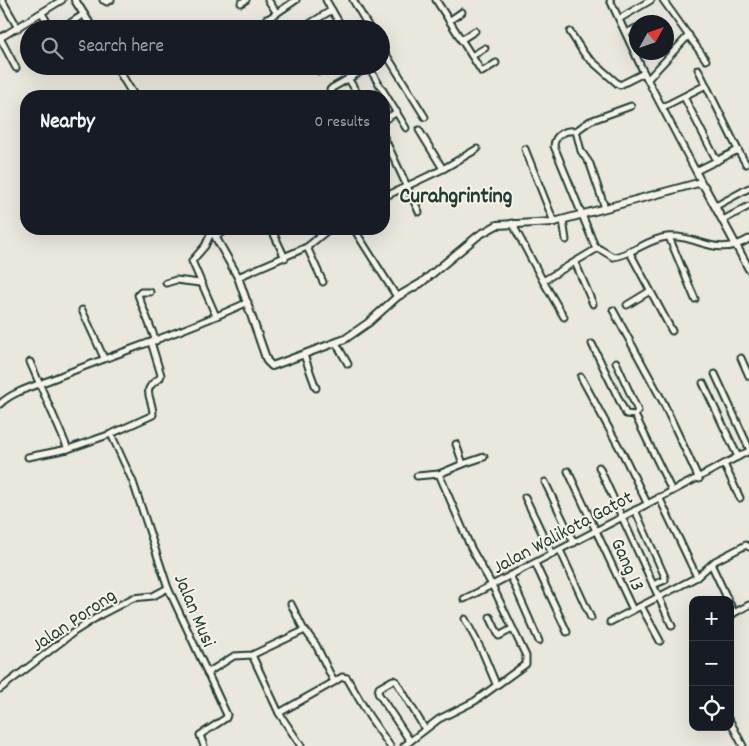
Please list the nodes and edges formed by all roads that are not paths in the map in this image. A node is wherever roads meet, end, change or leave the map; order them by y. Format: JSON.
{"nodes":[{"id":1,"x":2,"y":0,"type":"edge"},
{"id":2,"x":62,"y":0,"type":"edge"},
{"id":3,"x":74,"y":0,"type":"edge"},
{"id":4,"x":103,"y":0,"type":"edge"},
{"id":5,"x":111,"y":0,"type":"edge"},
{"id":6,"x":268,"y":0,"type":"edge"},
{"id":7,"x":296,"y":0,"type":"edge"},
{"id":8,"x":326,"y":0,"type":"edge"},
{"id":9,"x":353,"y":0,"type":"edge"},
{"id":10,"x":610,"y":0,"type":"edge"},
{"id":11,"x":651,"y":0,"type":"edge"},
{"id":12,"x":663,"y":0,"type":"edge"},
{"id":13,"x":438,"y":1,"type":"edge"},
{"id":14,"x":332,"y":10,"type":"junction"},
{"id":15,"x":462,"y":12,"type":"dead end"},
{"id":16,"x":42,"y":13,"type":"junction"},
{"id":17,"x":276,"y":13,"type":"junction"},
{"id":18,"x":84,"y":14,"type":"junction"},
{"id":19,"x":619,"y":19,"type":"junction"},
{"id":20,"x":31,"y":20,"type":"edge"},
{"id":21,"x":46,"y":20,"type":"edge"},
{"id":22,"x":75,"y":20,"type":"edge"},
{"id":23,"x":88,"y":20,"type":"edge"},
{"id":24,"x":266,"y":20,"type":"edge"},
{"id":25,"x":316,"y":20,"type":"edge"},
{"id":26,"x":338,"y":20,"type":"edge"},
{"id":27,"x":365,"y":20,"type":"edge"},
{"id":28,"x":449,"y":21,"type":"junction"},
{"id":29,"x":18,"y":28,"type":"joint"},
{"id":30,"x":475,"y":31,"type":"dead end"},
{"id":31,"x":570,"y":32,"type":"dead end"},
{"id":32,"x":629,"y":32,"type":"edge"},
{"id":33,"x":626,"y":33,"type":"junction"},
{"id":34,"x":689,"y":36,"type":"junction"},
{"id":35,"x":0,"y":38,"type":"edge"},
{"id":36,"x":461,"y":40,"type":"junction"},
{"id":37,"x":485,"y":48,"type":"dead end"},
{"id":38,"x":472,"y":56,"type":"junction"},
{"id":39,"x":706,"y":60,"type":"dead end"},
{"id":40,"x":390,"y":61,"type":"edge"},
{"id":41,"x":496,"y":64,"type":"dead end"},
{"id":42,"x":16,"y":68,"type":"dead end"},
{"id":43,"x":698,"y":68,"type":"dead end"},
{"id":44,"x":644,"y":73,"type":"junction"},
{"id":45,"x":121,"y":75,"type":"edge"},
{"id":46,"x":353,"y":75,"type":"edge"},
{"id":47,"x":374,"y":75,"type":"edge"},
{"id":48,"x":348,"y":78,"type":"junction"},
{"id":49,"x":648,"y":79,"type":"junction"},
{"id":50,"x":706,"y":85,"type":"junction"},
{"id":51,"x":130,"y":90,"type":"edge"},
{"id":52,"x":330,"y":90,"type":"edge"},
{"id":53,"x":356,"y":90,"type":"edge"},
{"id":54,"x":383,"y":90,"type":"edge"},
{"id":55,"x":684,"y":96,"type":"junction"},
{"id":56,"x":390,"y":101,"type":"edge"},
{"id":57,"x":632,"y":106,"type":"dead end"},
{"id":58,"x":663,"y":106,"type":"junction"},
{"id":59,"x":397,"y":112,"type":"junction"},
{"id":60,"x":390,"y":116,"type":"edge"},
{"id":61,"x":425,"y":117,"type":"dead end"},
{"id":62,"x":406,"y":128,"type":"dead end"},
{"id":63,"x":419,"y":130,"type":"dead end"},
{"id":64,"x":576,"y":131,"type":"junction"},
{"id":65,"x":476,"y":149,"type":"dead end"},
{"id":66,"x":525,"y":149,"type":"dead end"},
{"id":67,"x":738,"y":150,"type":"junction"},
{"id":68,"x":390,"y":151,"type":"edge"},
{"id":69,"x":717,"y":161,"type":"junction"},
{"id":70,"x":746,"y":164,"type":"dead end"},
{"id":71,"x":443,"y":169,"type":"junction"},
{"id":72,"x":696,"y":171,"type":"junction"},
{"id":73,"x":702,"y":183,"type":"junction"},
{"id":74,"x":406,"y":188,"type":"junction"},
{"id":75,"x":749,"y":188,"type":"edge"},
{"id":76,"x":390,"y":195,"type":"edge"},
{"id":77,"x":716,"y":206,"type":"junction"},
{"id":78,"x":749,"y":206,"type":"edge"},
{"id":79,"x":605,"y":208,"type":"junction"},
{"id":80,"x":419,"y":212,"type":"dead end"},
{"id":81,"x":581,"y":216,"type":"junction"},
{"id":82,"x":563,"y":220,"type":"junction"},
{"id":83,"x":723,"y":220,"type":"junction"},
{"id":84,"x":554,"y":222,"type":"junction"},
{"id":85,"x":512,"y":223,"type":"junction"},
{"id":86,"x":211,"y":235,"type":"edge"},
{"id":87,"x":213,"y":235,"type":"edge"},
{"id":88,"x":274,"y":235,"type":"edge"},
{"id":89,"x":322,"y":235,"type":"edge"},
{"id":90,"x":358,"y":235,"type":"edge"},
{"id":91,"x":669,"y":237,"type":"junction"},
{"id":92,"x":749,"y":239,"type":"edge"},
{"id":93,"x":566,"y":240,"type":"dead end"},
{"id":94,"x":737,"y":246,"type":"junction"},
{"id":95,"x":307,"y":247,"type":"junction"},
{"id":96,"x":596,"y":250,"type":"junction"},
{"id":97,"x":629,"y":251,"type":"junction"},
{"id":98,"x":285,"y":258,"type":"junction"},
{"id":99,"x":575,"y":262,"type":"junction"},
{"id":100,"x":749,"y":269,"type":"edge"},
{"id":101,"x":238,"y":277,"type":"junction"},
{"id":102,"x":543,"y":281,"type":"junction"},
{"id":103,"x":323,"y":282,"type":"dead end"},
{"id":104,"x":166,"y":283,"type":"dead end"},
{"id":105,"x":200,"y":283,"type":"junction"},
{"id":106,"x":650,"y":291,"type":"junction"},
{"id":107,"x":150,"y":292,"type":"dead end"},
{"id":108,"x":396,"y":297,"type":"junction"},
{"id":109,"x":695,"y":299,"type":"dead end"},
{"id":110,"x":246,"y":303,"type":"junction"},
{"id":111,"x":594,"y":304,"type":"dead end"},
{"id":112,"x":627,"y":305,"type":"dead end"},
{"id":113,"x":82,"y":310,"type":"dead end"},
{"id":114,"x":613,"y":310,"type":"dead end"},
{"id":115,"x":216,"y":316,"type":"junction"},
{"id":116,"x":564,"y":317,"type":"dead end"},
{"id":117,"x":672,"y":330,"type":"dead end"},
{"id":118,"x":153,"y":341,"type":"junction"},
{"id":119,"x":336,"y":343,"type":"junction"},
{"id":120,"x":592,"y":344,"type":"dead end"},
{"id":121,"x":304,"y":355,"type":"junction"},
{"id":122,"x":104,"y":358,"type":"junction"},
{"id":123,"x":741,"y":358,"type":"dead end"},
{"id":124,"x":30,"y":362,"type":"dead end"},
{"id":125,"x":616,"y":362,"type":"dead end"},
{"id":126,"x":348,"y":364,"type":"dead end"},
{"id":127,"x":715,"y":374,"type":"dead end"},
{"id":128,"x":749,"y":376,"type":"edge"},
{"id":129,"x":581,"y":377,"type":"dead end"},
{"id":130,"x":40,"y":384,"type":"junction"},
{"id":131,"x":703,"y":384,"type":"dead end"},
{"id":132,"x":316,"y":388,"type":"dead end"},
{"id":133,"x":0,"y":404,"type":"edge"},
{"id":134,"x":636,"y":415,"type":"junction"},
{"id":135,"x":111,"y":434,"type":"junction"},
{"id":136,"x":456,"y":444,"type":"dead end"},
{"id":137,"x":68,"y":448,"type":"junction"},
{"id":138,"x":749,"y":452,"type":"edge"},
{"id":139,"x":28,"y":457,"type":"dead end"},
{"id":140,"x":484,"y":457,"type":"dead end"},
{"id":141,"x":738,"y":457,"type":"junction"},
{"id":142,"x":464,"y":464,"type":"junction"},
{"id":143,"x":724,"y":464,"type":"junction"},
{"id":144,"x":599,"y":467,"type":"dead end"},
{"id":145,"x":568,"y":471,"type":"dead end"},
{"id":146,"x":439,"y":474,"type":"junction"},
{"id":147,"x":417,"y":476,"type":"dead end"},
{"id":148,"x":699,"y":478,"type":"junction"},
{"id":149,"x":545,"y":482,"type":"dead end"},
{"id":150,"x":672,"y":491,"type":"junction"},
{"id":151,"x":525,"y":497,"type":"dead end"},
{"id":152,"x":659,"y":497,"type":"junction"},
{"id":153,"x":740,"y":498,"type":"dead end"},
{"id":154,"x":647,"y":503,"type":"junction"},
{"id":155,"x":635,"y":510,"type":"junction"},
{"id":156,"x":621,"y":518,"type":"junction"},
{"id":157,"x":597,"y":530,"type":"junction"},
{"id":158,"x":574,"y":543,"type":"junction"},
{"id":159,"x":749,"y":547,"type":"edge"},
{"id":160,"x":560,"y":550,"type":"junction"},
{"id":161,"x":552,"y":554,"type":"junction"},
{"id":162,"x":534,"y":563,"type":"junction"},
{"id":163,"x":712,"y":566,"type":"junction"},
{"id":164,"x":510,"y":575,"type":"junction"},
{"id":165,"x":697,"y":577,"type":"junction"},
{"id":166,"x":492,"y":585,"type":"junction"},
{"id":167,"x":653,"y":586,"type":"junction"},
{"id":168,"x":168,"y":588,"type":"junction"},
{"id":169,"x":659,"y":596,"type":"junction"},
{"id":170,"x":726,"y":596,"type":"edge"},
{"id":171,"x":464,"y":599,"type":"dead end"},
{"id":172,"x":291,"y":604,"type":"dead end"},
{"id":173,"x":749,"y":605,"type":"edge"},
{"id":174,"x":641,"y":606,"type":"junction"},
{"id":175,"x":633,"y":610,"type":"junction"},
{"id":176,"x":734,"y":614,"type":"edge"},
{"id":177,"x":490,"y":617,"type":"dead end"},
{"id":178,"x":591,"y":618,"type":"dead end"},
{"id":179,"x":465,"y":619,"type":"dead end"},
{"id":180,"x":610,"y":622,"type":"dead end"},
{"id":181,"x":672,"y":626,"type":"dead end"},
{"id":182,"x":304,"y":630,"type":"junction"},
{"id":183,"x":512,"y":630,"type":"junction"},
{"id":184,"x":567,"y":632,"type":"dead end"},
{"id":185,"x":539,"y":641,"type":"dead end"},
{"id":186,"x":660,"y":641,"type":"dead end"},
{"id":187,"x":252,"y":655,"type":"junction"},
{"id":188,"x":207,"y":673,"type":"junction"},
{"id":189,"x":334,"y":682,"type":"junction"},
{"id":190,"x":496,"y":684,"type":"junction"},
{"id":191,"x":0,"y":689,"type":"edge"},
{"id":192,"x":279,"y":713,"type":"junction"},
{"id":193,"x":425,"y":729,"type":"junction"},
{"id":194,"x":734,"y":729,"type":"edge"},
{"id":195,"x":410,"y":741,"type":"junction"},
{"id":196,"x":204,"y":746,"type":"edge"},
{"id":197,"x":300,"y":746,"type":"edge"},
{"id":198,"x":390,"y":746,"type":"edge"},
{"id":199,"x":404,"y":746,"type":"edge"},
{"id":200,"x":743,"y":746,"type":"edge"}],
"edges":[{"from":1,"to":29,"type":"street"},
{"from":2,"to":16,"type":"street"},
{"from":3,"to":18,"type":"main road"},
{"from":4,"to":5,"type":"street"},
{"from":6,"to":17,"type":"street"},
{"from":7,"to":17,"type":"street"},
{"from":8,"to":14,"type":"street"},
{"from":9,"to":27,"type":"street"},
{"from":10,"to":19,"type":"street"},
{"from":11,"to":19,"type":"street"},
{"from":12,"to":34,"type":"street"},
{"from":13,"to":28,"type":"street"},
{"from":14,"to":25,"type":"street"},
{"from":14,"to":26,"type":"street"},
{"from":15,"to":28,"type":"street"},
{"from":16,"to":20,"type":"street"},
{"from":16,"to":21,"type":"street"},
{"from":17,"to":24,"type":"street"},
{"from":18,"to":22,"type":"street"},
{"from":18,"to":23,"type":"main road"},
{"from":19,"to":33,"type":"street"},
{"from":28,"to":36,"type":"street"},
{"from":29,"to":35,"type":"street"},
{"from":30,"to":36,"type":"street"},
{"from":31,"to":44,"type":"street"},
{"from":32,"to":33,"type":"street"},
{"from":33,"to":44,"type":"street"},
{"from":34,"to":39,"type":"street"},
{"from":34,"to":49,"type":"street"},
{"from":35,"to":42,"type":"street"},
{"from":36,"to":38,"type":"street"},
{"from":37,"to":38,"type":"street"},
{"from":38,"to":41,"type":"street"},
{"from":40,"to":61,"type":"street"},
{"from":43,"to":50,"type":"street"},
{"from":44,"to":49,"type":"street"},
{"from":45,"to":51,"type":"main road"},
{"from":46,"to":48,"type":"street"},
{"from":47,"to":54,"type":"street"},
{"from":48,"to":52,"type":"street"},
{"from":48,"to":53,"type":"street"},
{"from":49,"to":58,"type":"street"},
{"from":50,"to":55,"type":"street"},
{"from":50,"to":67,"type":"street"},
{"from":55,"to":58,"type":"street"},
{"from":55,"to":69,"type":"street"},
{"from":56,"to":59,"type":"street"},
{"from":57,"to":64,"type":"street"},
{"from":58,"to":72,"type":"street"},
{"from":59,"to":60,"type":"street"},
{"from":59,"to":62,"type":"street"},
{"from":63,"to":71,"type":"street"},
{"from":64,"to":79,"type":"street"},
{"from":64,"to":81,"type":"street"},
{"from":65,"to":71,"type":"street"},
{"from":66,"to":84,"type":"street"},
{"from":67,"to":69,"type":"street"},
{"from":67,"to":70,"type":"street"},
{"from":68,"to":74,"type":"street"},
{"from":69,"to":72,"type":"street"},
{"from":71,"to":74,"type":"street"},
{"from":72,"to":73,"type":"street"},
{"from":73,"to":77,"type":"main road"},
{"from":73,"to":79,"type":"main road"},
{"from":74,"to":76,"type":"street"},
{"from":74,"to":80,"type":"street"},
{"from":75,"to":77,"type":"street"},
{"from":77,"to":83,"type":"main road"},
{"from":78,"to":83,"type":"street"},
{"from":79,"to":81,"type":"main road"},
{"from":81,"to":82,"type":"main road"},
{"from":81,"to":96,"type":"street"},
{"from":82,"to":84,"type":"main road"},
{"from":82,"to":93,"type":"street"},
{"from":83,"to":94,"type":"main road"},
{"from":84,"to":85,"type":"main road"},
{"from":85,"to":102,"type":"street"},
{"from":85,"to":108,"type":"main road"},
{"from":86,"to":105,"type":"street"},
{"from":87,"to":101,"type":"main road"},
{"from":88,"to":98,"type":"street"},
{"from":89,"to":95,"type":"street"},
{"from":90,"to":108,"type":"street"},
{"from":91,"to":94,"type":"street"},
{"from":91,"to":97,"type":"street"},
{"from":91,"to":109,"type":"street"},
{"from":92,"to":94,"type":"street"},
{"from":94,"to":100,"type":"main road"},
{"from":95,"to":98,"type":"street"},
{"from":95,"to":103,"type":"street"},
{"from":96,"to":97,"type":"street"},
{"from":96,"to":99,"type":"street"},
{"from":97,"to":106,"type":"street"},
{"from":98,"to":101,"type":"street"},
{"from":99,"to":102,"type":"street"},
{"from":99,"to":111,"type":"street"},
{"from":101,"to":110,"type":"main road"},
{"from":102,"to":116,"type":"street"},
{"from":104,"to":105,"type":"street"},
{"from":105,"to":115,"type":"street"},
{"from":106,"to":112,"type":"street"},
{"from":106,"to":117,"type":"street"},
{"from":107,"to":118,"type":"street"},
{"from":108,"to":119,"type":"main road"},
{"from":110,"to":115,"type":"street"},
{"from":110,"to":121,"type":"main road"},
{"from":113,"to":122,"type":"street"},
{"from":114,"to":148,"type":"street"},
{"from":115,"to":118,"type":"street"},
{"from":118,"to":122,"type":"street"},
{"from":118,"to":135,"type":"street"},
{"from":119,"to":121,"type":"main road"},
{"from":119,"to":126,"type":"street"},
{"from":120,"to":134,"type":"street"},
{"from":121,"to":132,"type":"street"},
{"from":122,"to":130,"type":"street"},
{"from":123,"to":128,"type":"street"},
{"from":124,"to":130,"type":"street"},
{"from":125,"to":134,"type":"street"},
{"from":127,"to":138,"type":"street"},
{"from":129,"to":154,"type":"street"},
{"from":130,"to":133,"type":"street"},
{"from":130,"to":137,"type":"street"},
{"from":131,"to":141,"type":"street"},
{"from":134,"to":150,"type":"street"},
{"from":135,"to":137,"type":"street"},
{"from":135,"to":168,"type":"street","name":"Jalan Musi"},
{"from":136,"to":142,"type":"street"},
{"from":137,"to":139,"type":"street"},
{"from":138,"to":141,"type":"street","name":"Jalan Walikota Gatot"},
{"from":140,"to":142,"type":"street"},
{"from":141,"to":143,"type":"street","name":"Jalan Walikota Gatot"},
{"from":142,"to":146,"type":"street"},
{"from":143,"to":148,"type":"street","name":"Jalan Walikota Gatot"},
{"from":143,"to":153,"type":"street"},
{"from":144,"to":156,"type":"street"},
{"from":145,"to":157,"type":"street","name":"Gang 13"},
{"from":146,"to":147,"type":"street"},
{"from":146,"to":166,"type":"street"},
{"from":148,"to":150,"type":"street","name":"Jalan Walikota Gatot"},
{"from":149,"to":158,"type":"street"},
{"from":150,"to":152,"type":"street","name":"Jalan Walikota Gatot"},
{"from":151,"to":161,"type":"street"},
{"from":152,"to":154,"type":"street","name":"Jalan Walikota Gatot"},
{"from":152,"to":165,"type":"street"},
{"from":154,"to":155,"type":"street","name":"Jalan Walikota Gatot"},
{"from":155,"to":156,"type":"street","name":"Jalan Walikota Gatot"},
{"from":155,"to":167,"type":"street"},
{"from":156,"to":157,"type":"street","name":"Jalan Walikota Gatot"},
{"from":156,"to":167,"type":"street"},
{"from":157,"to":158,"type":"street","name":"Jalan Walikota Gatot"},
{"from":157,"to":175,"type":"street","name":"Gang 13"},
{"from":158,"to":160,"type":"street","name":"Jalan Walikota Gatot"},
{"from":159,"to":163,"type":"street"},
{"from":160,"to":161,"type":"street","name":"Jalan Walikota Gatot"},
{"from":160,"to":178,"type":"street"},
{"from":161,"to":162,"type":"street","name":"Jalan Walikota Gatot"},
{"from":162,"to":164,"type":"street","name":"Jalan Walikota Gatot"},
{"from":162,"to":184,"type":"street"},
{"from":163,"to":165,"type":"street"},
{"from":163,"to":170,"type":"street"},
{"from":164,"to":166,"type":"street","name":"Jalan Walikota Gatot"},
{"from":164,"to":185,"type":"street"},
{"from":165,"to":169,"type":"street"},
{"from":166,"to":171,"type":"street"},
{"from":166,"to":183,"type":"street","name":"Jalan Walikota Gatot"},
{"from":167,"to":169,"type":"street"},
{"from":168,"to":188,"type":"street","name":"Jalan Musi"},
{"from":168,"to":191,"type":"street","name":"Jalan Porong"},
{"from":169,"to":174,"type":"street"},
{"from":169,"to":181,"type":"street"},
{"from":172,"to":182,"type":"street"},
{"from":173,"to":176,"type":"street"},
{"from":174,"to":175,"type":"street"},
{"from":174,"to":186,"type":"street"},
{"from":175,"to":180,"type":"street"},
{"from":177,"to":183,"type":"street"},
{"from":179,"to":190,"type":"street"},
{"from":182,"to":187,"type":"street"},
{"from":182,"to":189,"type":"street"},
{"from":183,"to":190,"type":"street","name":"Jalan Walikota Gatot"},
{"from":187,"to":188,"type":"street"},
{"from":187,"to":192,"type":"street"},
{"from":188,"to":196,"type":"street","name":"Jalan Musi"},
{"from":189,"to":192,"type":"street"},
{"from":189,"to":198,"type":"street"},
{"from":190,"to":193,"type":"street","name":"Jalan Walikota Gatot"},
{"from":192,"to":197,"type":"street"},
{"from":193,"to":195,"type":"street","name":"Jalan Walikota Gatot"},
{"from":193,"to":195,"type":"street"},
{"from":194,"to":200,"type":"street"},
{"from":195,"to":199,"type":"street","name":"Jalan Walikota Gatot"}]}
